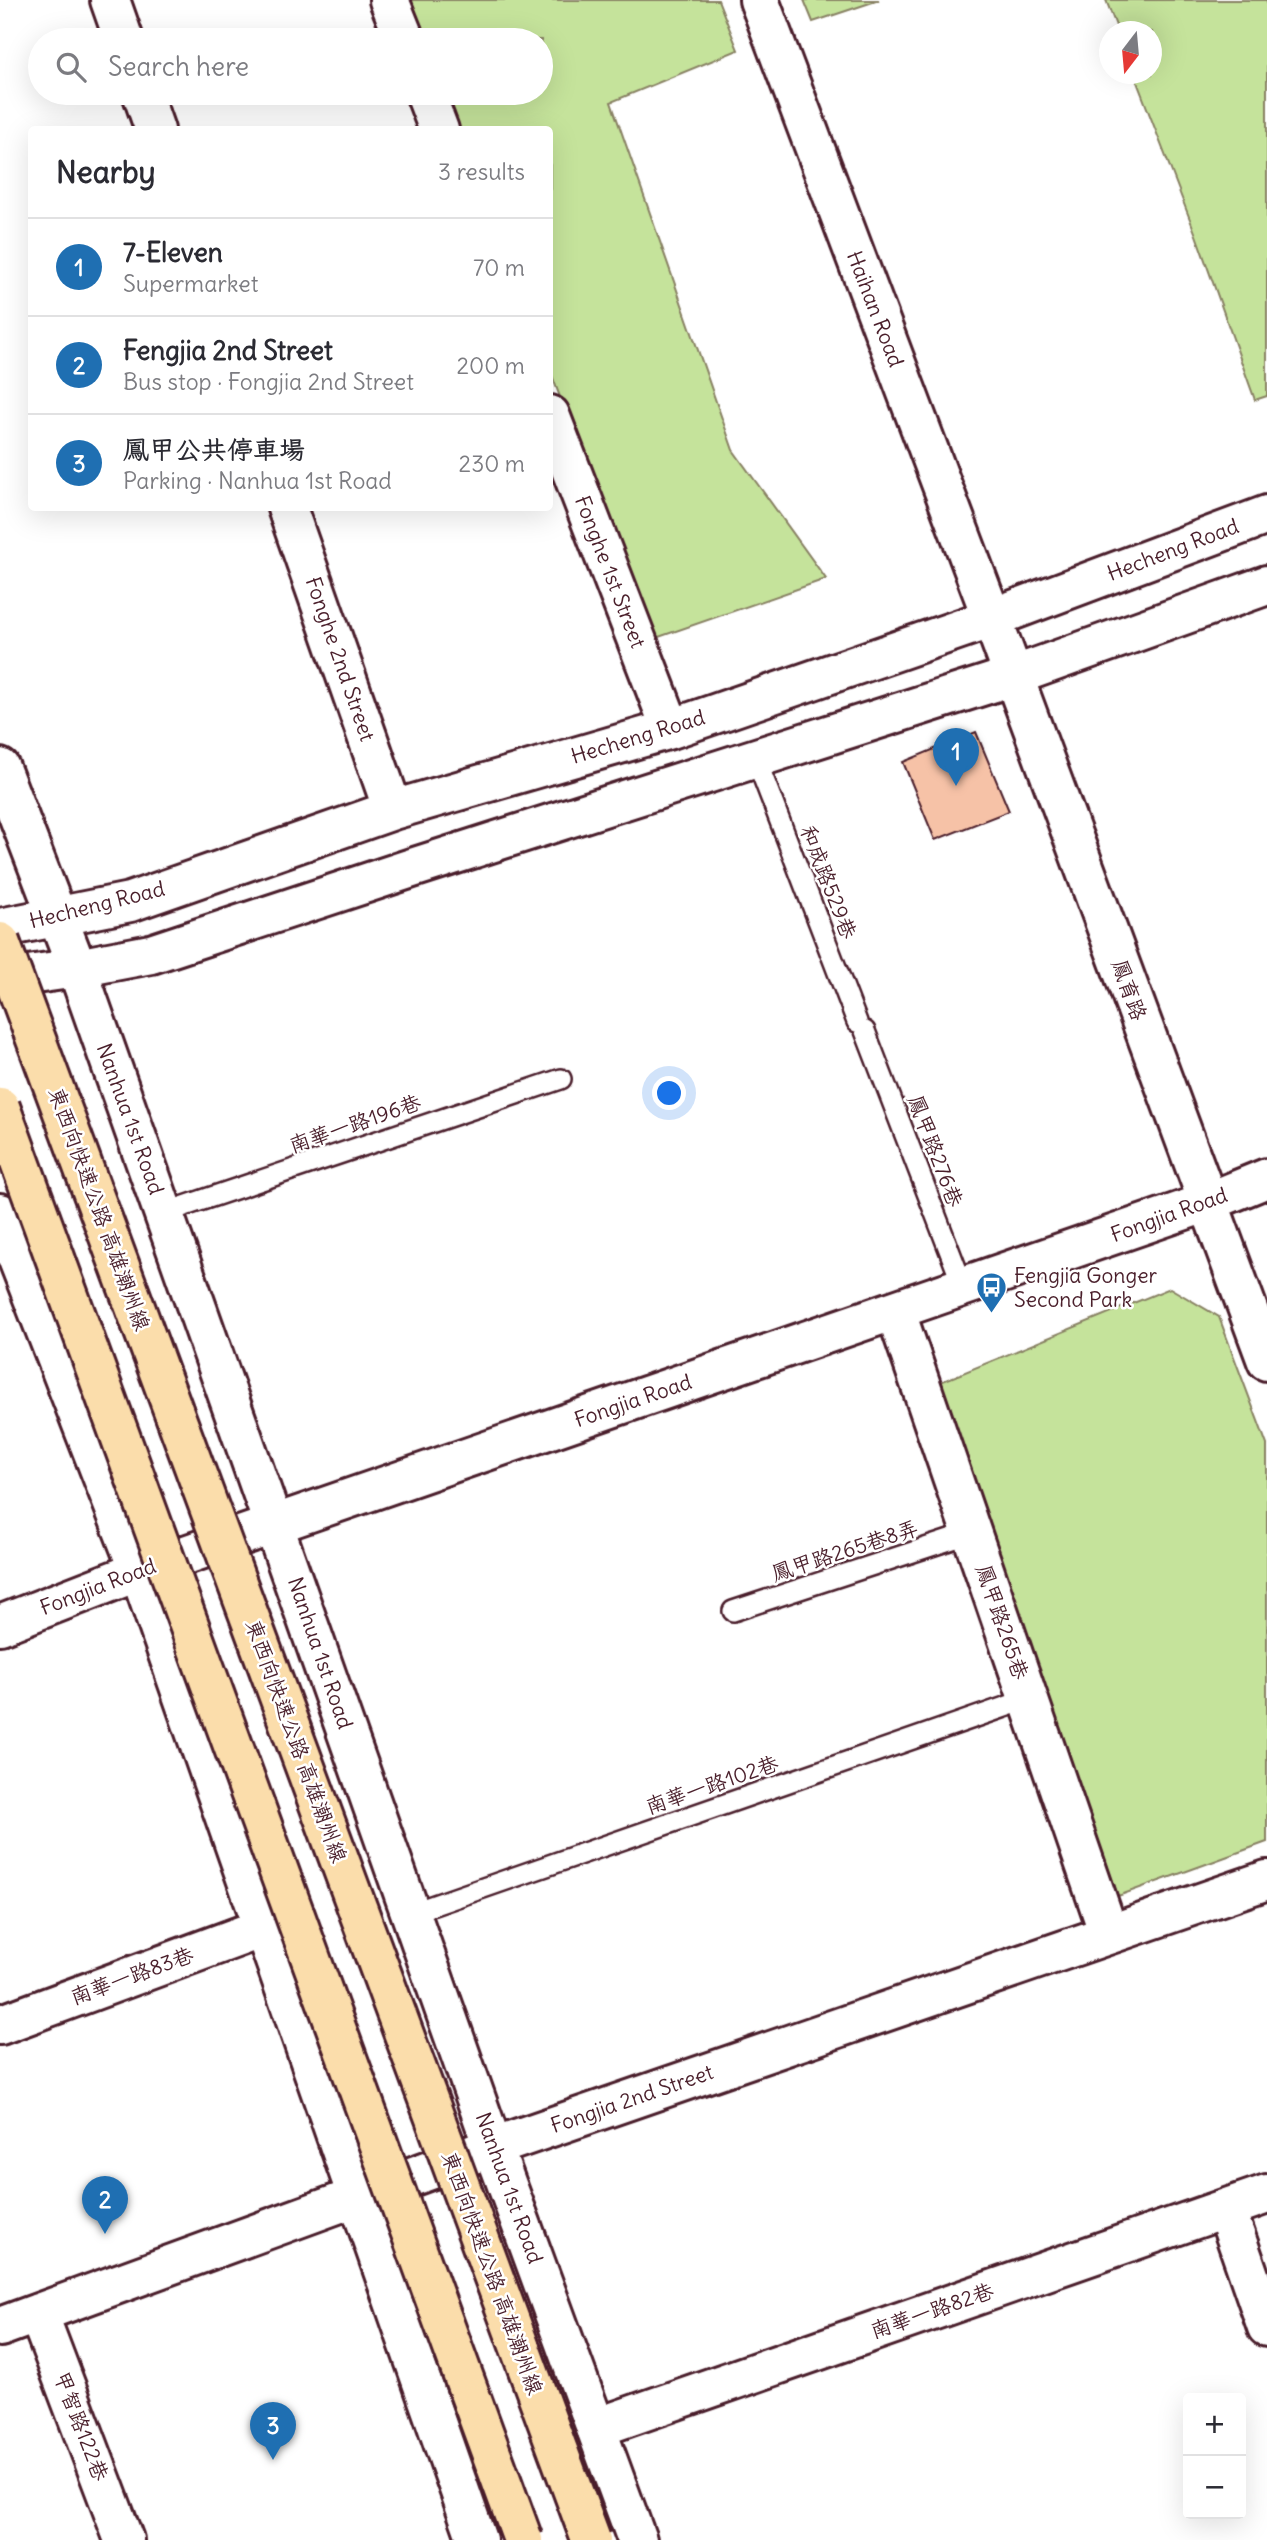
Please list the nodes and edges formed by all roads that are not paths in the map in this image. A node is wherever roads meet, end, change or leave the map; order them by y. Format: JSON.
{"nodes":[{"id":1,"x":110,"y":0,"type":"edge"},
{"id":2,"x":389,"y":0,"type":"edge"},
{"id":3,"x":759,"y":0,"type":"edge"},
{"id":4,"x":120,"y":28,"type":"edge"},
{"id":5,"x":400,"y":28,"type":"edge"},
{"id":6,"x":146,"y":105,"type":"edge"},
{"id":7,"x":430,"y":105,"type":"edge"},
{"id":8,"x":154,"y":126,"type":"edge"},
{"id":9,"x":437,"y":126,"type":"edge"},
{"id":10,"x":553,"y":423,"type":"edge"},
{"id":11,"x":288,"y":511,"type":"edge"},
{"id":12,"x":1267,"y":515,"type":"edge"},
{"id":13,"x":1267,"y":584,"type":"edge"},
{"id":14,"x":992,"y":618,"type":"junction"},
{"id":15,"x":1013,"y":677,"type":"junction"},
{"id":16,"x":671,"y":729,"type":"junction"},
{"id":17,"x":757,"y":759,"type":"junction"},
{"id":18,"x":0,"y":768,"type":"edge"},
{"id":19,"x":393,"y":810,"type":"junction"},
{"id":20,"x":57,"y":917,"type":"junction"},
{"id":21,"x":0,"y":928,"type":"edge"},
{"id":22,"x":0,"y":942,"type":"edge"},
{"id":23,"x":77,"y":968,"type":"junction"},
{"id":24,"x":0,"y":979,"type":"edge"},
{"id":25,"x":861,"y":1026,"type":"joint"},
{"id":26,"x":561,"y":1079,"type":"dead end"},
{"id":27,"x":0,"y":1108,"type":"edge"},
{"id":28,"x":1267,"y":1178,"type":"edge"},
{"id":29,"x":1208,"y":1202,"type":"junction"},
{"id":30,"x":164,"y":1213,"type":"junction"},
{"id":31,"x":1,"y":1220,"type":"edge"},
{"id":32,"x":964,"y":1286,"type":"junction"},
{"id":33,"x":895,"y":1310,"type":"junction"},
{"id":34,"x":1267,"y":1361,"type":"edge"},
{"id":35,"x":274,"y":1524,"type":"junction"},
{"id":36,"x":971,"y":1534,"type":"junction"},
{"id":37,"x":139,"y":1571,"type":"junction"},
{"id":38,"x":733,"y":1611,"type":"dead end"},
{"id":39,"x":0,"y":1625,"type":"edge"},
{"id":40,"x":1028,"y":1699,"type":"junction"},
{"id":41,"x":1267,"y":1880,"type":"edge"},
{"id":42,"x":411,"y":1913,"type":"junction"},
{"id":43,"x":265,"y":1927,"type":"junction"},
{"id":44,"x":1109,"y":1934,"type":"junction"},
{"id":45,"x":0,"y":2025,"type":"edge"},
{"id":46,"x":494,"y":2147,"type":"junction"},
{"id":47,"x":1267,"y":2194,"type":"edge"},
{"id":48,"x":358,"y":2197,"type":"junction"},
{"id":49,"x":1226,"y":2209,"type":"junction"},
{"id":50,"x":38,"y":2313,"type":"junction"},
{"id":51,"x":0,"y":2327,"type":"edge"},
{"id":52,"x":1267,"y":2327,"type":"edge"},
{"id":53,"x":596,"y":2428,"type":"junction"},
{"id":54,"x":124,"y":2540,"type":"edge"},
{"id":55,"x":477,"y":2540,"type":"edge"},
{"id":56,"x":523,"y":2540,"type":"edge"},
{"id":57,"x":591,"y":2540,"type":"edge"},
{"id":58,"x":637,"y":2540,"type":"edge"}],
"edges":[{"from":1,"to":4,"type":"street"},
{"from":2,"to":5,"type":"street"},
{"from":3,"to":14,"type":"street","name":"Haihan Road"},
{"from":6,"to":8,"type":"street"},
{"from":7,"to":9,"type":"street"},
{"from":10,"to":16,"type":"street","name":"Fonghe 1st Street"},
{"from":11,"to":19,"type":"street","name":"Fonghe 2nd Street"},
{"from":12,"to":14,"type":"street","name":"Hecheng Road"},
{"from":13,"to":15,"type":"street"},
{"from":14,"to":15,"type":"street","name":"鳳育路"},
{"from":14,"to":16,"type":"street","name":"Hecheng Road"},
{"from":15,"to":17,"type":"street"},
{"from":15,"to":29,"type":"street","name":"鳳育路"},
{"from":16,"to":19,"type":"street","name":"Hecheng Road"},
{"from":17,"to":23,"type":"street"},
{"from":17,"to":25,"type":"lane","name":"和成路529巷"},
{"from":18,"to":20,"type":"street","name":"Nanhua 1st Road"},
{"from":19,"to":20,"type":"street","name":"Hecheng Road"},
{"from":20,"to":21,"type":"street","name":"Hecheng Road"},
{"from":20,"to":23,"type":"street","name":"Nanhua 1st Road"},
{"from":22,"to":57,"type":"highway","name":"東西向快速公路 高雄潮州線","bridge":true},
{"from":23,"to":24,"type":"street"},
{"from":23,"to":30,"type":"street","name":"Nanhua 1st Road"},
{"from":25,"to":32,"type":"lane","name":"鳳甲路276巷"},
{"from":26,"to":30,"type":"lane","name":"南華一路196巷"},
{"from":27,"to":56,"type":"highway","bridge":true},
{"from":28,"to":29,"type":"street","name":"Fongjia Road"},
{"from":29,"to":32,"type":"street","name":"Fongjia Road"},
{"from":29,"to":34,"type":"street","name":"鳳育路"},
{"from":30,"to":35,"type":"street","name":"Nanhua 1st Road"},
{"from":31,"to":37,"type":"street"},
{"from":32,"to":33,"type":"street","name":"Fongjia Road"},
{"from":33,"to":35,"type":"street","name":"Fongjia Road"},
{"from":33,"to":36,"type":"street","name":"鳳甲路265巷"},
{"from":35,"to":37,"type":"street","name":"Fongjia Road"},
{"from":35,"to":42,"type":"street","name":"Nanhua 1st Road"},
{"from":36,"to":38,"type":"lane","name":"鳳甲路265巷8弄"},
{"from":36,"to":40,"type":"street","name":"鳳甲路265巷"},
{"from":37,"to":39,"type":"street","name":"Fongjia Road"},
{"from":37,"to":43,"type":"street"},
{"from":40,"to":42,"type":"lane","name":"南華一路102巷"},
{"from":40,"to":44,"type":"street","name":"鳳甲路265巷"},
{"from":41,"to":44,"type":"street","name":"Fongjia 2nd Street"},
{"from":42,"to":46,"type":"street","name":"Nanhua 1st Road"},
{"from":43,"to":45,"type":"street","name":"南華一路83巷"},
{"from":43,"to":48,"type":"street"},
{"from":44,"to":46,"type":"street","name":"Fongjia 2nd Street"},
{"from":46,"to":48,"type":"street","name":"Fongjia 2nd Street"},
{"from":46,"to":53,"type":"street","name":"Nanhua 1st Road"},
{"from":47,"to":49,"type":"street","name":"南華一路82巷"},
{"from":48,"to":50,"type":"street","name":"Fongjia 2nd Street"},
{"from":48,"to":55,"type":"street"},
{"from":49,"to":52,"type":"street"},
{"from":49,"to":53,"type":"street","name":"南華一路82巷"},
{"from":50,"to":51,"type":"street","name":"Fongjia 2nd Street"},
{"from":50,"to":54,"type":"street","name":"甲智路122巷"},
{"from":53,"to":58,"type":"street","name":"Nanhua 1st Road"}]}
